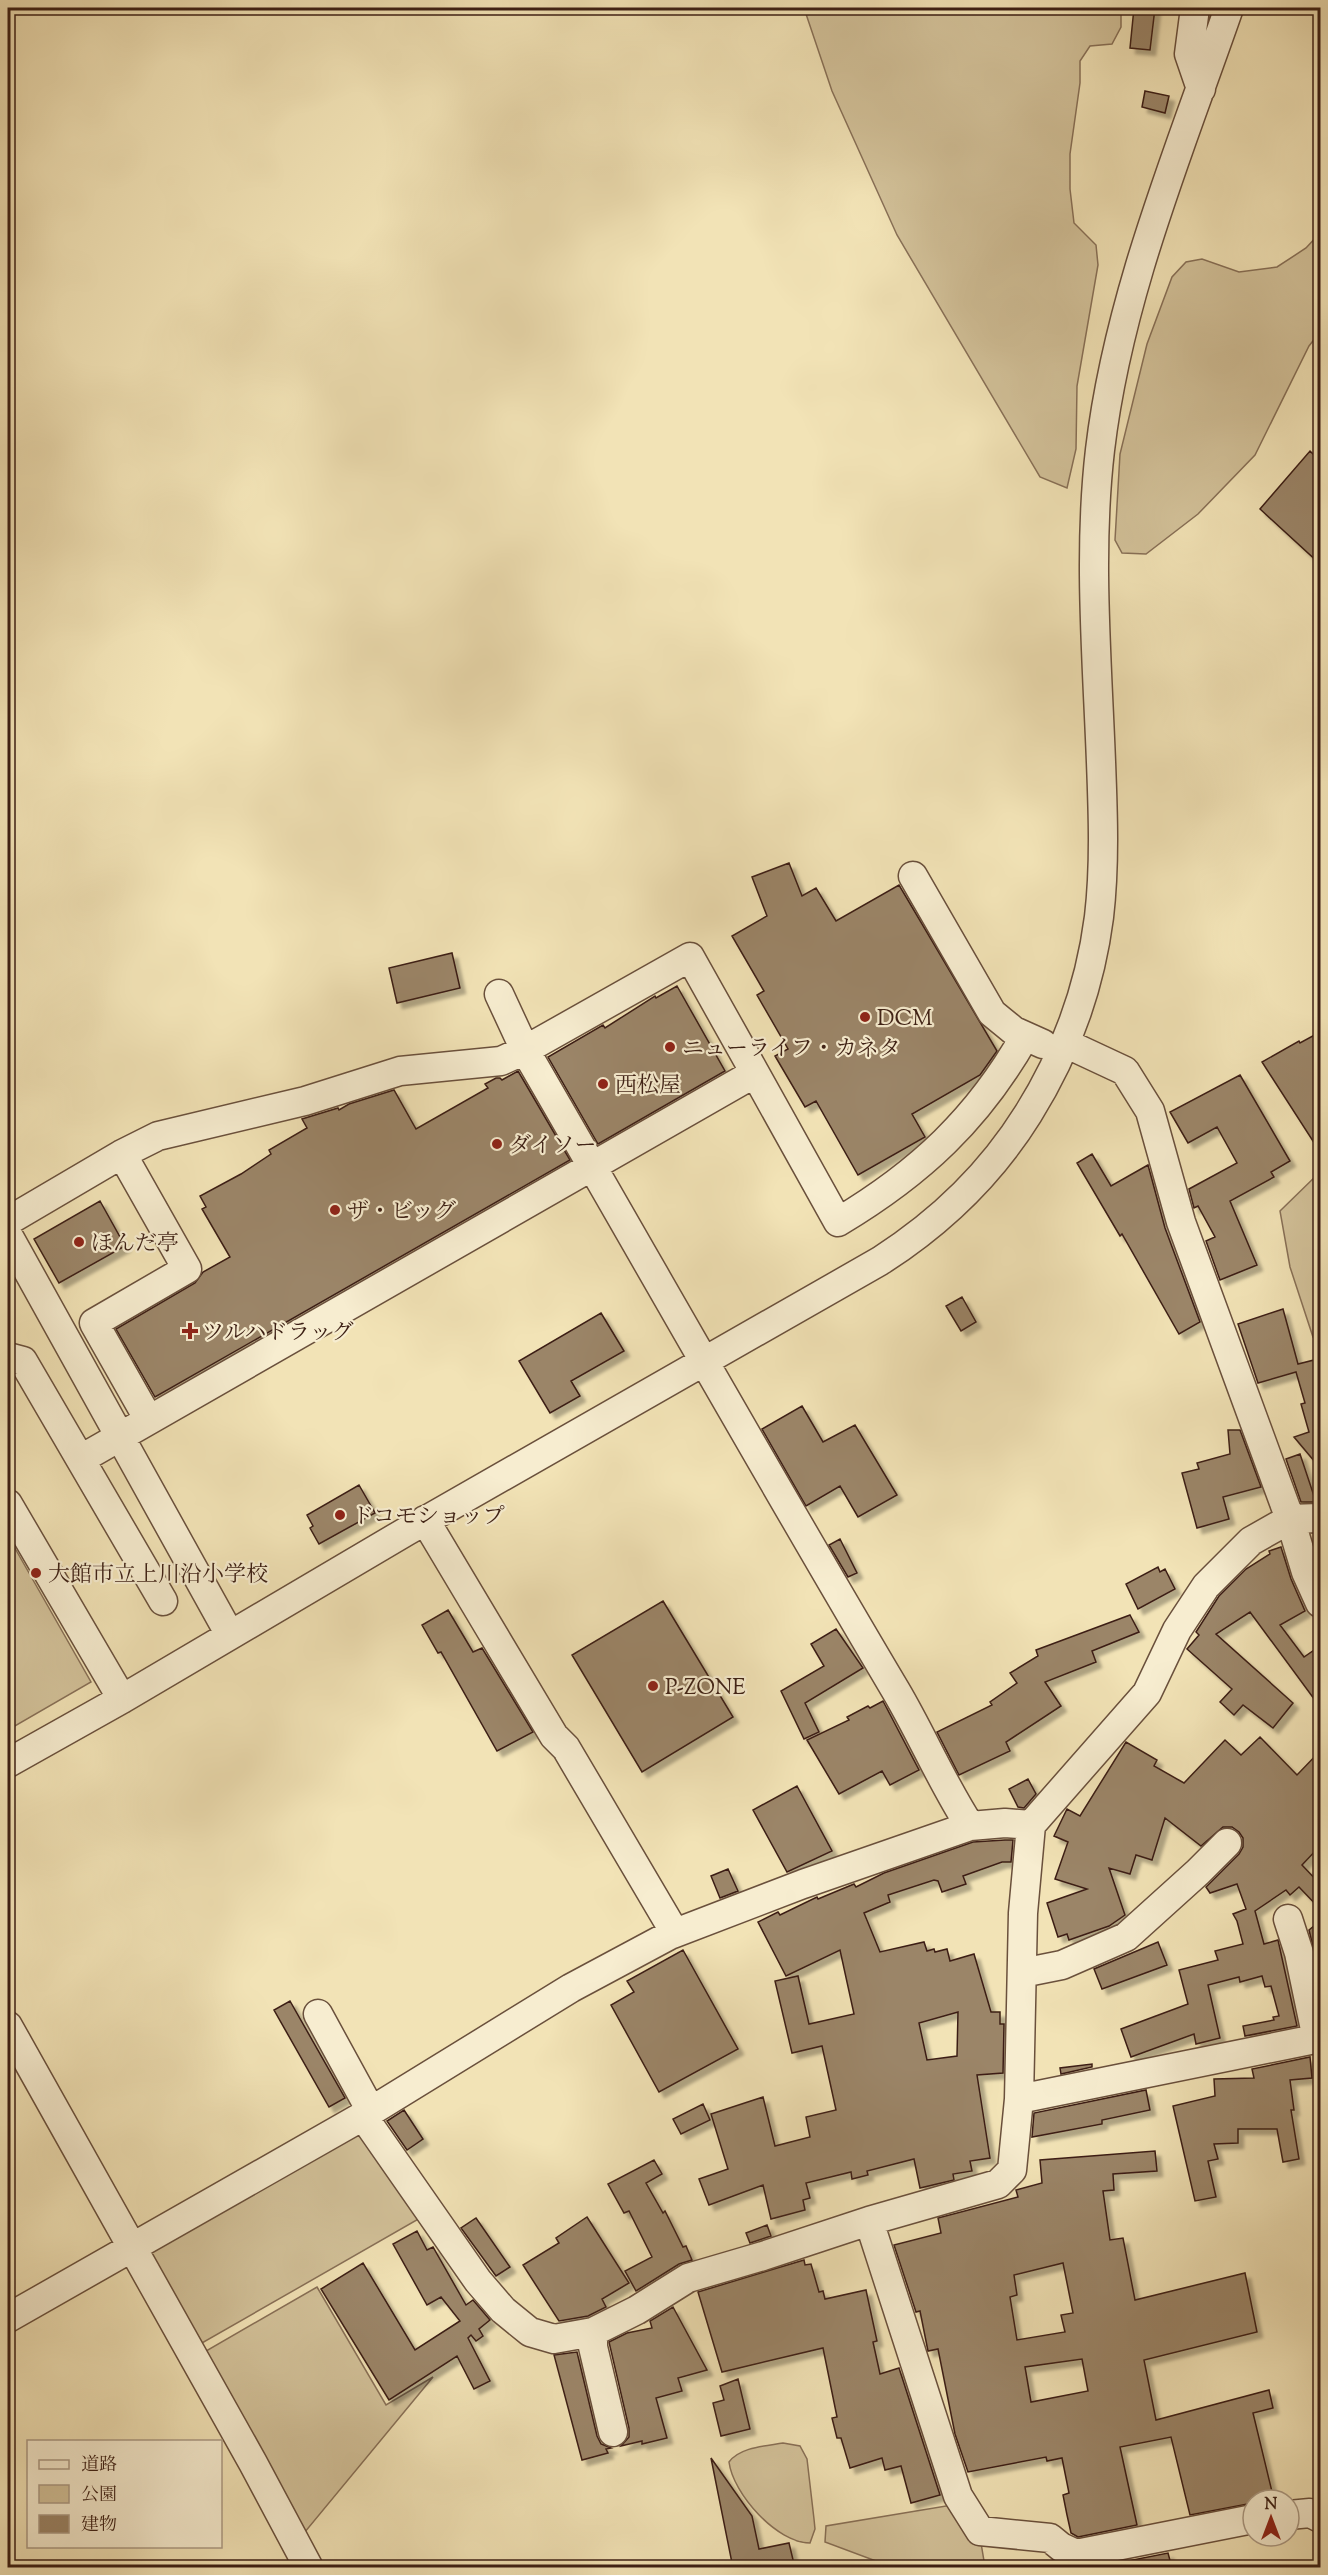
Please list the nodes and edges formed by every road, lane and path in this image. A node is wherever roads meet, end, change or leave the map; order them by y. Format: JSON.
{"nodes":[{"id":1,"x":1195,"y":8,"type":"edge"},
{"id":2,"x":1229,"y":8,"type":"edge"},
{"id":3,"x":1201,"y":89,"type":"junction"},
{"id":4,"x":913,"y":876,"type":"dead end"},
{"id":5,"x":499,"y":994,"type":"dead end"},
{"id":6,"x":1025,"y":1036,"type":"junction"},
{"id":7,"x":1063,"y":1048,"type":"junction"},
{"id":8,"x":525,"y":1050,"type":"junction"},
{"id":9,"x":755,"y":1073,"type":"junction"},
{"id":10,"x":128,"y":1150,"type":"junction"},
{"id":11,"x":592,"y":1166,"type":"junction"},
{"id":12,"x":8,"y":1221,"type":"edge"},
{"id":13,"x":8,"y":1235,"type":"edge"},
{"id":14,"x":8,"y":1357,"type":"edge"},
{"id":15,"x":705,"y":1362,"type":"junction"},
{"id":16,"x":148,"y":1420,"type":"junction"},
{"id":17,"x":121,"y":1436,"type":"junction"},
{"id":18,"x":81,"y":1459,"type":"junction"},
{"id":19,"x":8,"y":1504,"type":"edge"},
{"id":20,"x":1320,"y":1518,"type":"edge"},
{"id":21,"x":1290,"y":1519,"type":"junction"},
{"id":22,"x":425,"y":1521,"type":"junction"},
{"id":23,"x":163,"y":1601,"type":"dead end"},
{"id":24,"x":1320,"y":1603,"type":"edge"},
{"id":25,"x":230,"y":1635,"type":"junction"},
{"id":26,"x":122,"y":1699,"type":"junction"},
{"id":27,"x":8,"y":1763,"type":"edge"},
{"id":28,"x":1031,"y":1825,"type":"junction"},
{"id":29,"x":970,"y":1827,"type":"junction"},
{"id":30,"x":1227,"y":1843,"type":"dead end"},
{"id":31,"x":1288,"y":1919,"type":"dead end"},
{"id":32,"x":675,"y":1933,"type":"junction"},
{"id":33,"x":1022,"y":1973,"type":"junction"},
{"id":34,"x":318,"y":2014,"type":"dead end"},
{"id":35,"x":8,"y":2026,"type":"edge"},
{"id":36,"x":1319,"y":2038,"type":"edge"},
{"id":37,"x":1019,"y":2098,"type":"junction"},
{"id":38,"x":367,"y":2113,"type":"junction"},
{"id":39,"x":868,"y":2221,"type":"junction"},
{"id":40,"x":133,"y":2247,"type":"junction"},
{"id":41,"x":8,"y":2318,"type":"edge"},
{"id":42,"x":592,"y":2332,"type":"junction"},
{"id":43,"x":613,"y":2432,"type":"dead end"},
{"id":44,"x":1301,"y":2514,"type":"edge"},
{"id":45,"x":1320,"y":2518,"type":"edge"},
{"id":46,"x":1241,"y":2521,"type":"edge"},
{"id":47,"x":309,"y":2568,"type":"edge"}],
"edges":[{"from":1,"to":3,"type":"street"},
{"from":2,"to":3,"type":"street"},
{"from":3,"to":7,"type":"street"},
{"from":4,"to":6,"type":"street"},
{"from":5,"to":8,"type":"street"},
{"from":6,"to":7,"type":"street"},
{"from":6,"to":9,"type":"street"},
{"from":7,"to":15,"type":"street"},
{"from":7,"to":21,"type":"street"},
{"from":8,"to":9,"type":"street"},
{"from":8,"to":10,"type":"street"},
{"from":8,"to":11,"type":"street"},
{"from":9,"to":11,"type":"street"},
{"from":10,"to":12,"type":"street"},
{"from":10,"to":16,"type":"street"},
{"from":11,"to":15,"type":"street"},
{"from":11,"to":16,"type":"street"},
{"from":13,"to":17,"type":"street"},
{"from":14,"to":18,"type":"street"},
{"from":15,"to":22,"type":"street"},
{"from":15,"to":29,"type":"street"},
{"from":16,"to":17,"type":"street"},
{"from":17,"to":18,"type":"street"},
{"from":17,"to":25,"type":"street"},
{"from":18,"to":23,"type":"street"},
{"from":19,"to":26,"type":"street"},
{"from":20,"to":21,"type":"street"},
{"from":21,"to":24,"type":"street"},
{"from":21,"to":28,"type":"street"},
{"from":22,"to":25,"type":"street"},
{"from":22,"to":32,"type":"street"},
{"from":25,"to":26,"type":"street"},
{"from":26,"to":27,"type":"street"},
{"from":28,"to":29,"type":"street"},
{"from":28,"to":33,"type":"street"},
{"from":29,"to":32,"type":"street"},
{"from":30,"to":33,"type":"street"},
{"from":31,"to":36,"type":"street"},
{"from":32,"to":38,"type":"street"},
{"from":33,"to":37,"type":"street"},
{"from":34,"to":38,"type":"street"},
{"from":35,"to":40,"type":"street"},
{"from":36,"to":37,"type":"street"},
{"from":37,"to":39,"type":"street"},
{"from":38,"to":40,"type":"street"},
{"from":38,"to":42,"type":"street"},
{"from":39,"to":42,"type":"street"},
{"from":39,"to":46,"type":"street"},
{"from":40,"to":41,"type":"street"},
{"from":40,"to":47,"type":"street"},
{"from":42,"to":43,"type":"street"},
{"from":44,"to":45,"type":"street"}]}
